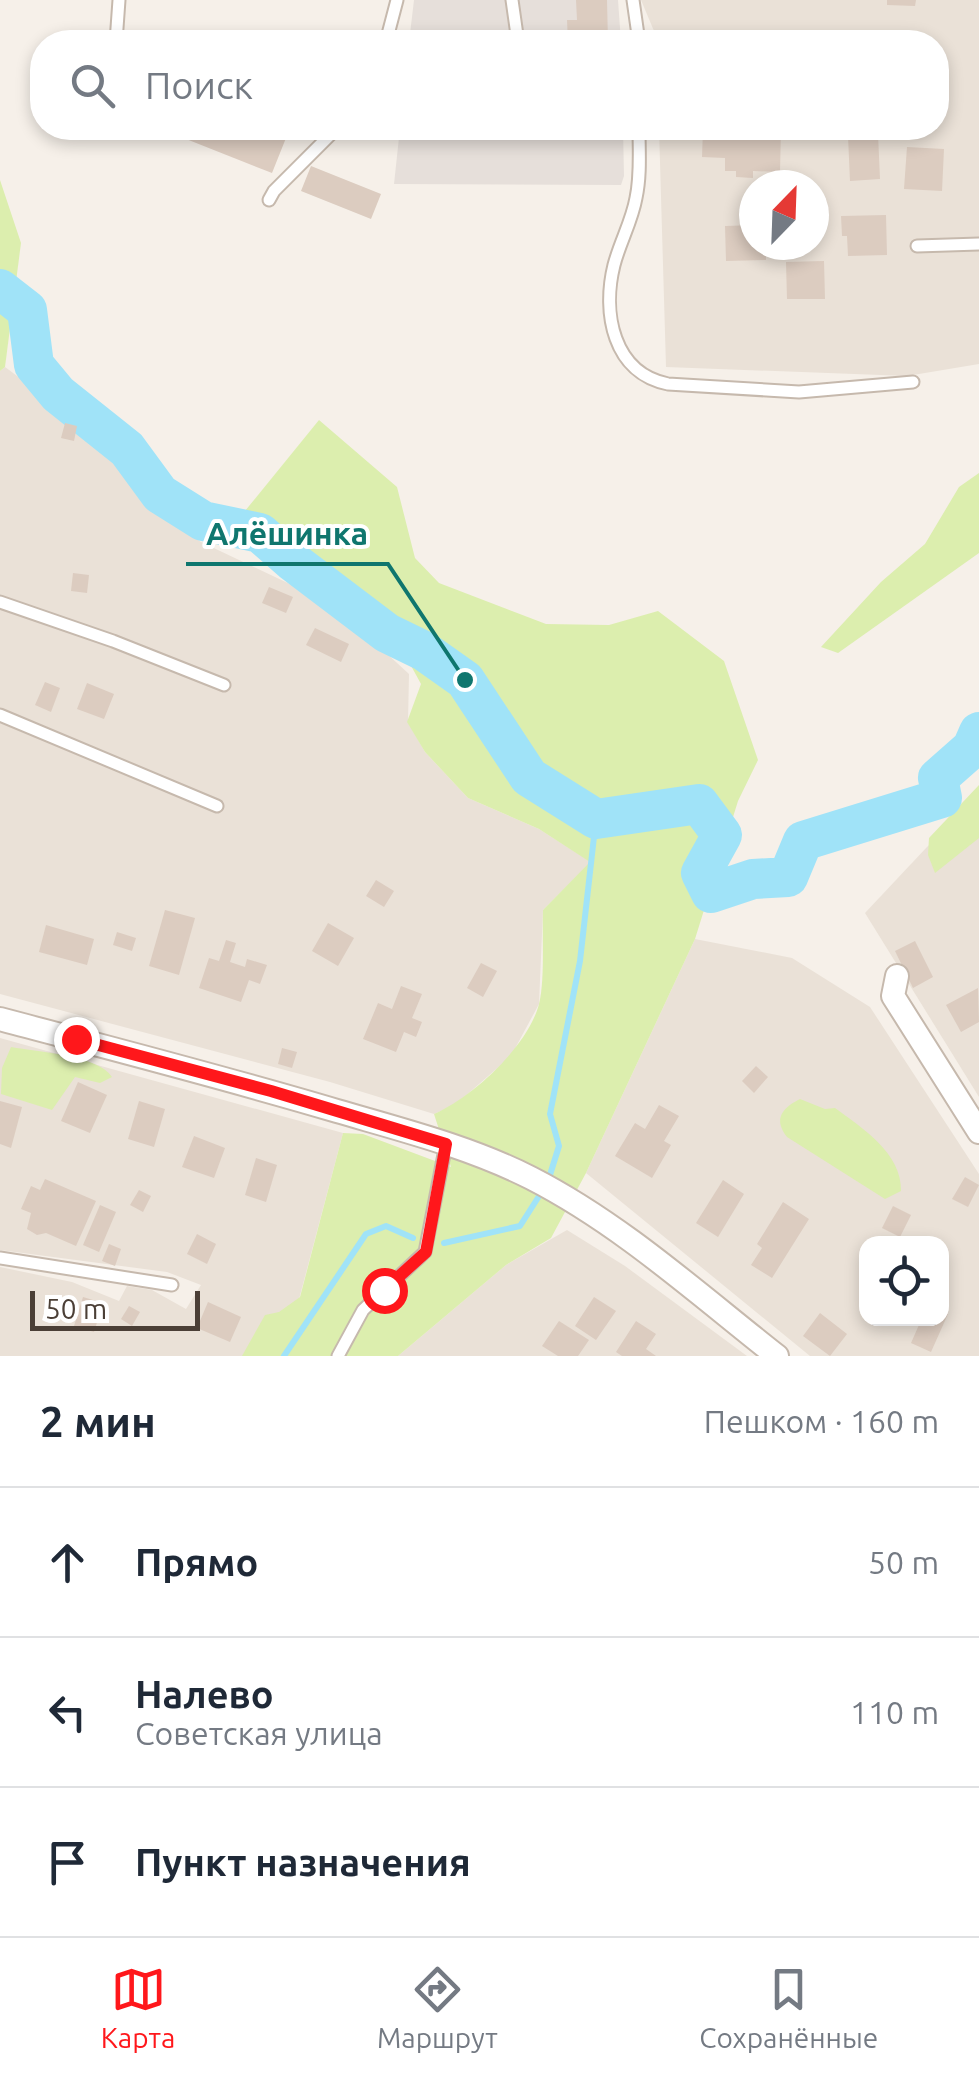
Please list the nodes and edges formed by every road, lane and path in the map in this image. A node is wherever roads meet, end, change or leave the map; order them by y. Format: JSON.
{"nodes":[{"id":1,"x":119,"y":0,"type":"edge"},
{"id":2,"x":398,"y":0,"type":"edge"},
{"id":3,"x":512,"y":0,"type":"edge"},
{"id":4,"x":633,"y":0,"type":"edge"},
{"id":5,"x":117,"y":30,"type":"edge"},
{"id":6,"x":389,"y":30,"type":"edge"},
{"id":7,"x":516,"y":30,"type":"edge"},
{"id":8,"x":637,"y":30,"type":"edge"},
{"id":9,"x":326,"y":140,"type":"edge"},
{"id":10,"x":639,"y":140,"type":"edge"},
{"id":11,"x":269,"y":200,"type":"dead end"},
{"id":12,"x":979,"y":244,"type":"edge"},
{"id":13,"x":917,"y":246,"type":"dead end"},
{"id":14,"x":913,"y":382,"type":"dead end"},
{"id":15,"x":0,"y":602,"type":"edge"},
{"id":16,"x":224,"y":686,"type":"dead end"},
{"id":17,"x":0,"y":715,"type":"edge"},
{"id":18,"x":217,"y":806,"type":"dead end"},
{"id":19,"x":897,"y":976,"type":"dead end"},
{"id":20,"x":0,"y":1019,"type":"edge"},
{"id":21,"x":979,"y":1132,"type":"edge"},
{"id":22,"x":446,"y":1144,"type":"junction"},
{"id":23,"x":0,"y":1258,"type":"edge"},
{"id":24,"x":172,"y":1285,"type":"dead end"},
{"id":25,"x":338,"y":1356,"type":"edge"},
{"id":26,"x":777,"y":1356,"type":"edge"}],
"edges":[{"from":1,"to":5,"type":"lane"},
{"from":2,"to":6,"type":"lane"},
{"from":3,"to":7,"type":"lane"},
{"from":4,"to":8,"type":"lane"},
{"from":9,"to":11,"type":"lane"},
{"from":10,"to":14,"type":"lane"},
{"from":12,"to":13,"type":"lane"},
{"from":15,"to":16,"type":"lane"},
{"from":17,"to":18,"type":"lane"},
{"from":19,"to":21,"type":"street"},
{"from":20,"to":22,"type":"street"},
{"from":22,"to":25,"type":"lane"},
{"from":22,"to":26,"type":"street"},
{"from":23,"to":24,"type":"lane"}]}
